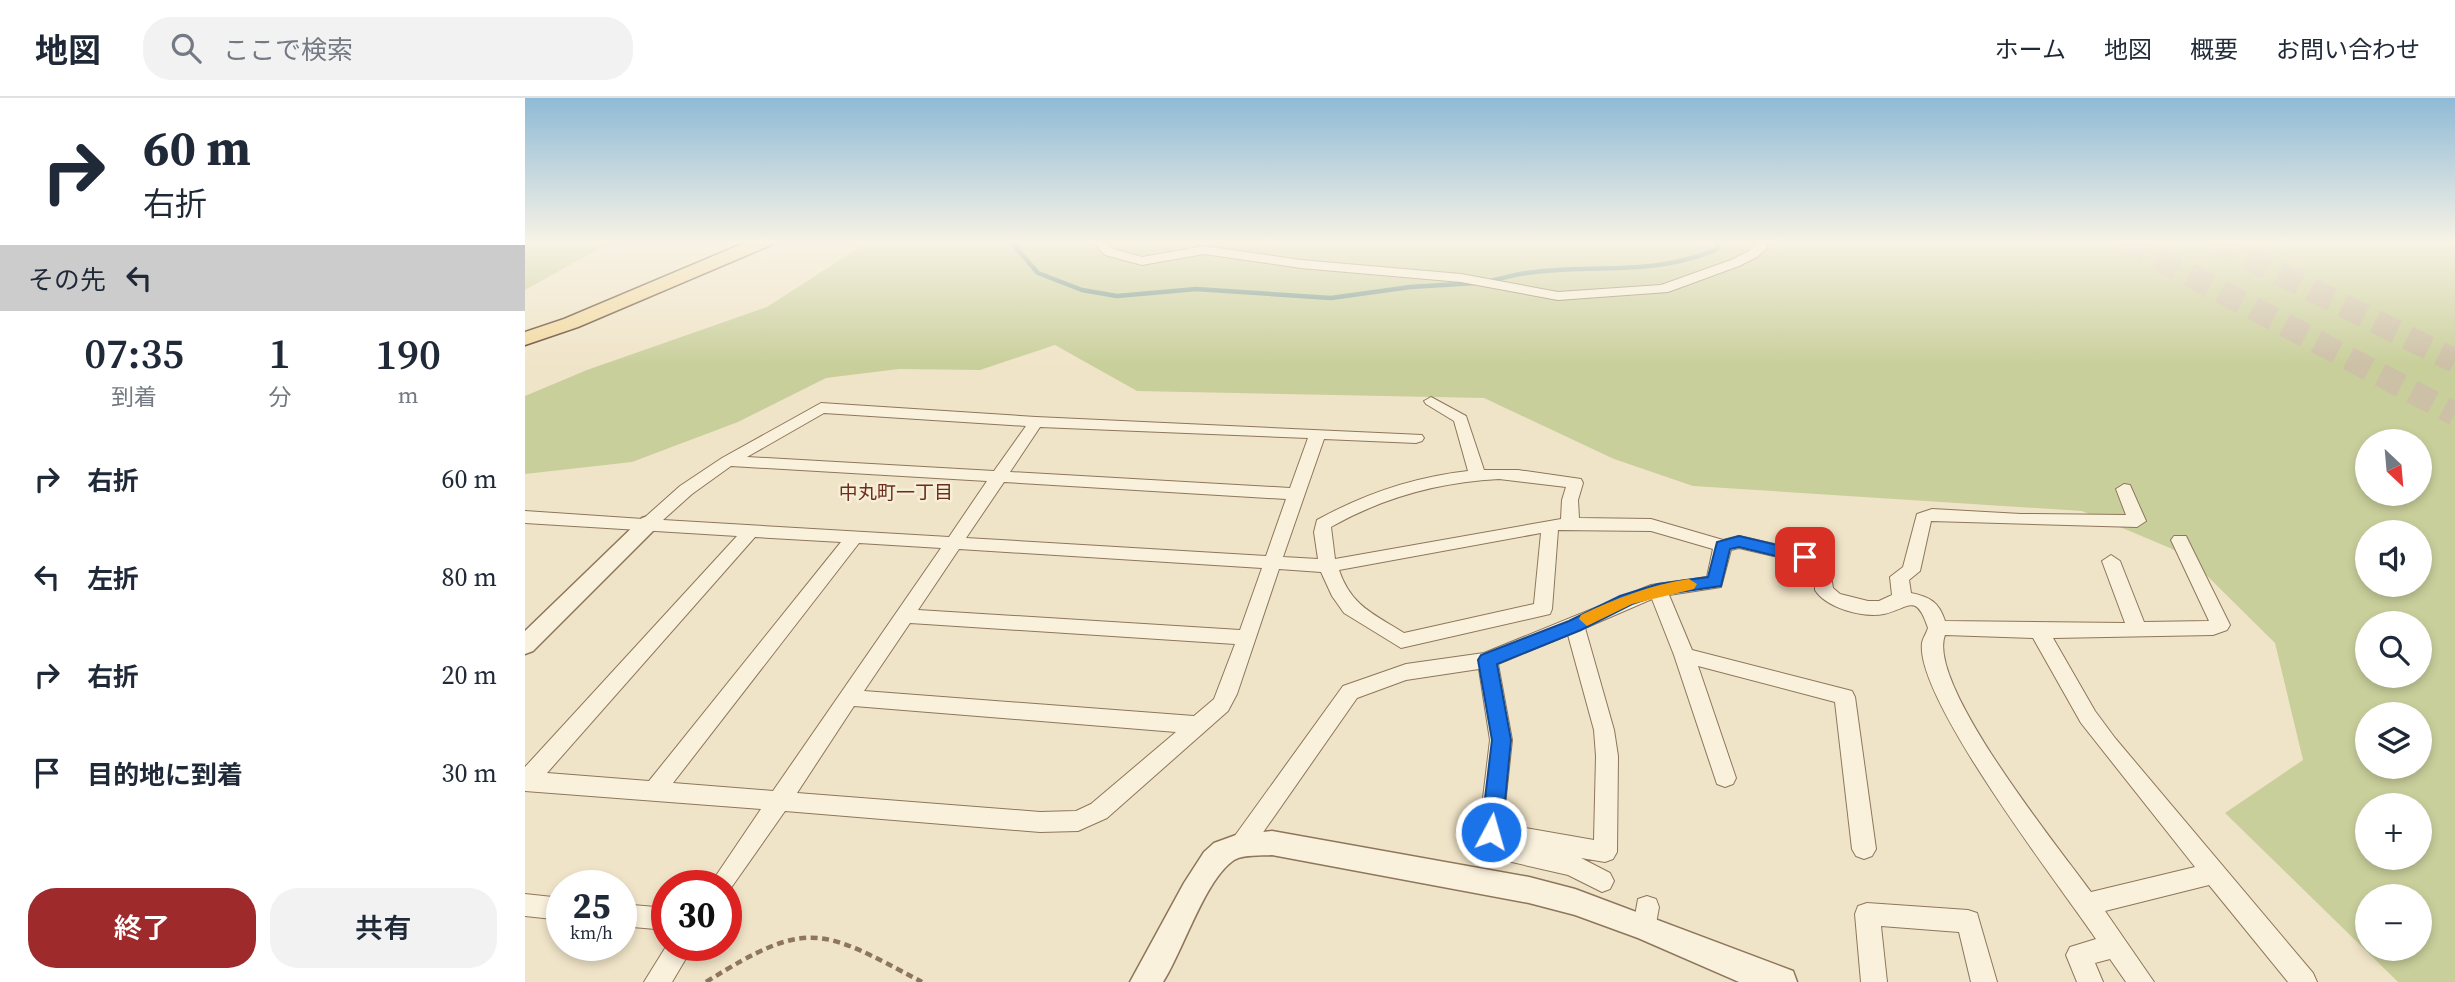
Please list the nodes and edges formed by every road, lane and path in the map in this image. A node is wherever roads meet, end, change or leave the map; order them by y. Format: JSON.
{"nodes":[{"id":1,"x":667,"y":282,"type":"edge"},
{"id":2,"x":1484,"y":282,"type":"edge"},
{"id":3,"x":1682,"y":282,"type":"edge"},
{"id":4,"x":525,"y":339,"type":"edge"},
{"id":5,"x":1431,"y":401,"type":"dead end"},
{"id":6,"x":1036,"y":422,"type":"junction"},
{"id":7,"x":1317,"y":435,"type":"junction"},
{"id":8,"x":1416,"y":438,"type":"dead end"},
{"id":9,"x":728,"y":461,"type":"junction"},
{"id":10,"x":999,"y":477,"type":"junction"},
{"id":11,"x":1478,"y":477,"type":"junction"},
{"id":12,"x":2124,"y":489,"type":"dead end"},
{"id":13,"x":1295,"y":494,"type":"junction"},
{"id":14,"x":525,"y":517,"type":"edge"},
{"id":15,"x":649,"y":523,"type":"junction"},
{"id":16,"x":1570,"y":523,"type":"junction"},
{"id":17,"x":1550,"y":526,"type":"junction"},
{"id":18,"x":750,"y":532,"type":"junction"},
{"id":19,"x":854,"y":538,"type":"junction"},
{"id":20,"x":2180,"y":540,"type":"dead end"},
{"id":21,"x":954,"y":543,"type":"junction"},
{"id":22,"x":1723,"y":546,"type":"junction"},
{"id":23,"x":2111,"y":561,"type":"dead end"},
{"id":24,"x":1272,"y":563,"type":"junction"},
{"id":25,"x":1329,"y":566,"type":"junction"},
{"id":26,"x":1658,"y":590,"type":"junction"},
{"id":27,"x":1902,"y":598,"type":"junction"},
{"id":28,"x":904,"y":616,"type":"junction"},
{"id":29,"x":1575,"y":626,"type":"junction"},
{"id":30,"x":1938,"y":628,"type":"junction"},
{"id":31,"x":2137,"y":630,"type":"junction"},
{"id":32,"x":2039,"y":631,"type":"junction"},
{"id":33,"x":1247,"y":638,"type":"junction"},
{"id":34,"x":525,"y":645,"type":"edge"},
{"id":35,"x":1684,"y":655,"type":"junction"},
{"id":36,"x":1487,"y":660,"type":"junction"},
{"id":37,"x":847,"y":698,"type":"junction"},
{"id":38,"x":1198,"y":726,"type":"junction"},
{"id":39,"x":1725,"y":778,"type":"dead end"},
{"id":40,"x":526,"y":781,"type":"edge"},
{"id":41,"x":654,"y":791,"type":"junction"},
{"id":42,"x":776,"y":801,"type":"junction"},
{"id":43,"x":1491,"y":832,"type":"junction"},
{"id":44,"x":1242,"y":844,"type":"junction"},
{"id":45,"x":1864,"y":849,"type":"dead end"},
{"id":46,"x":731,"y":870,"type":"edge"},
{"id":47,"x":2215,"y":873,"type":"junction"},
{"id":48,"x":1602,"y":881,"type":"dead end"},
{"id":49,"x":2086,"y":904,"type":"junction"},
{"id":50,"x":525,"y":905,"type":"edge"},
{"id":51,"x":546,"y":907,"type":"edge"},
{"id":52,"x":2116,"y":946,"type":"junction"},
{"id":53,"x":671,"y":961,"type":"edge"},
{"id":54,"x":657,"y":982,"type":"edge"},
{"id":55,"x":706,"y":982,"type":"edge"},
{"id":56,"x":922,"y":982,"type":"edge"},
{"id":57,"x":1145,"y":982,"type":"edge"},
{"id":58,"x":1782,"y":982,"type":"edge"},
{"id":59,"x":1874,"y":982,"type":"edge"},
{"id":60,"x":1984,"y":982,"type":"edge"},
{"id":61,"x":2090,"y":982,"type":"edge"},
{"id":62,"x":2141,"y":982,"type":"edge"},
{"id":63,"x":2304,"y":982,"type":"edge"}],
"edges":[{"from":1,"to":4,"type":"main road"},
{"from":2,"to":3,"type":"street"},
{"from":5,"to":11,"type":"street"},
{"from":6,"to":7,"type":"street"},
{"from":6,"to":9,"type":"street"},
{"from":6,"to":10,"type":"street"},
{"from":7,"to":8,"type":"street"},
{"from":7,"to":13,"type":"street"},
{"from":9,"to":10,"type":"street"},
{"from":9,"to":15,"type":"street"},
{"from":10,"to":13,"type":"street"},
{"from":10,"to":21,"type":"street"},
{"from":11,"to":16,"type":"street"},
{"from":11,"to":25,"type":"street"},
{"from":12,"to":27,"type":"street"},
{"from":13,"to":24,"type":"street"},
{"from":14,"to":15,"type":"street"},
{"from":15,"to":18,"type":"street"},
{"from":15,"to":34,"type":"street"},
{"from":16,"to":17,"type":"street"},
{"from":16,"to":22,"type":"street"},
{"from":17,"to":25,"type":"street"},
{"from":17,"to":25,"type":"street"},
{"from":18,"to":19,"type":"street"},
{"from":18,"to":40,"type":"street"},
{"from":19,"to":21,"type":"street"},
{"from":19,"to":41,"type":"street"},
{"from":20,"to":31,"type":"street"},
{"from":21,"to":24,"type":"street"},
{"from":21,"to":28,"type":"street"},
{"from":22,"to":26,"type":"street"},
{"from":22,"to":27,"type":"street"},
{"from":23,"to":31,"type":"street"},
{"from":24,"to":25,"type":"street"},
{"from":24,"to":33,"type":"street"},
{"from":26,"to":29,"type":"street"},
{"from":26,"to":35,"type":"street"},
{"from":27,"to":30,"type":"street"},
{"from":28,"to":33,"type":"street"},
{"from":28,"to":37,"type":"street"},
{"from":29,"to":36,"type":"street"},
{"from":29,"to":43,"type":"street"},
{"from":30,"to":32,"type":"street"},
{"from":30,"to":49,"type":"street"},
{"from":31,"to":32,"type":"street"},
{"from":32,"to":47,"type":"street"},
{"from":33,"to":38,"type":"street"},
{"from":35,"to":39,"type":"street"},
{"from":35,"to":45,"type":"street"},
{"from":36,"to":43,"type":"street"},
{"from":36,"to":44,"type":"street"},
{"from":37,"to":38,"type":"street"},
{"from":37,"to":42,"type":"street"},
{"from":38,"to":42,"type":"street"},
{"from":40,"to":41,"type":"street"},
{"from":41,"to":42,"type":"street"},
{"from":42,"to":46,"type":"street"},
{"from":43,"to":48,"type":"street"},
{"from":44,"to":57,"type":"street"},
{"from":44,"to":58,"type":"street"},
{"from":47,"to":49,"type":"street"},
{"from":47,"to":63,"type":"street"},
{"from":49,"to":52,"type":"street"},
{"from":50,"to":51,"type":"street"},
{"from":52,"to":61,"type":"street"},
{"from":52,"to":62,"type":"street"},
{"from":53,"to":54,"type":"street"},
{"from":55,"to":56,"type":"path"},
{"from":59,"to":60,"type":"street"}]}
